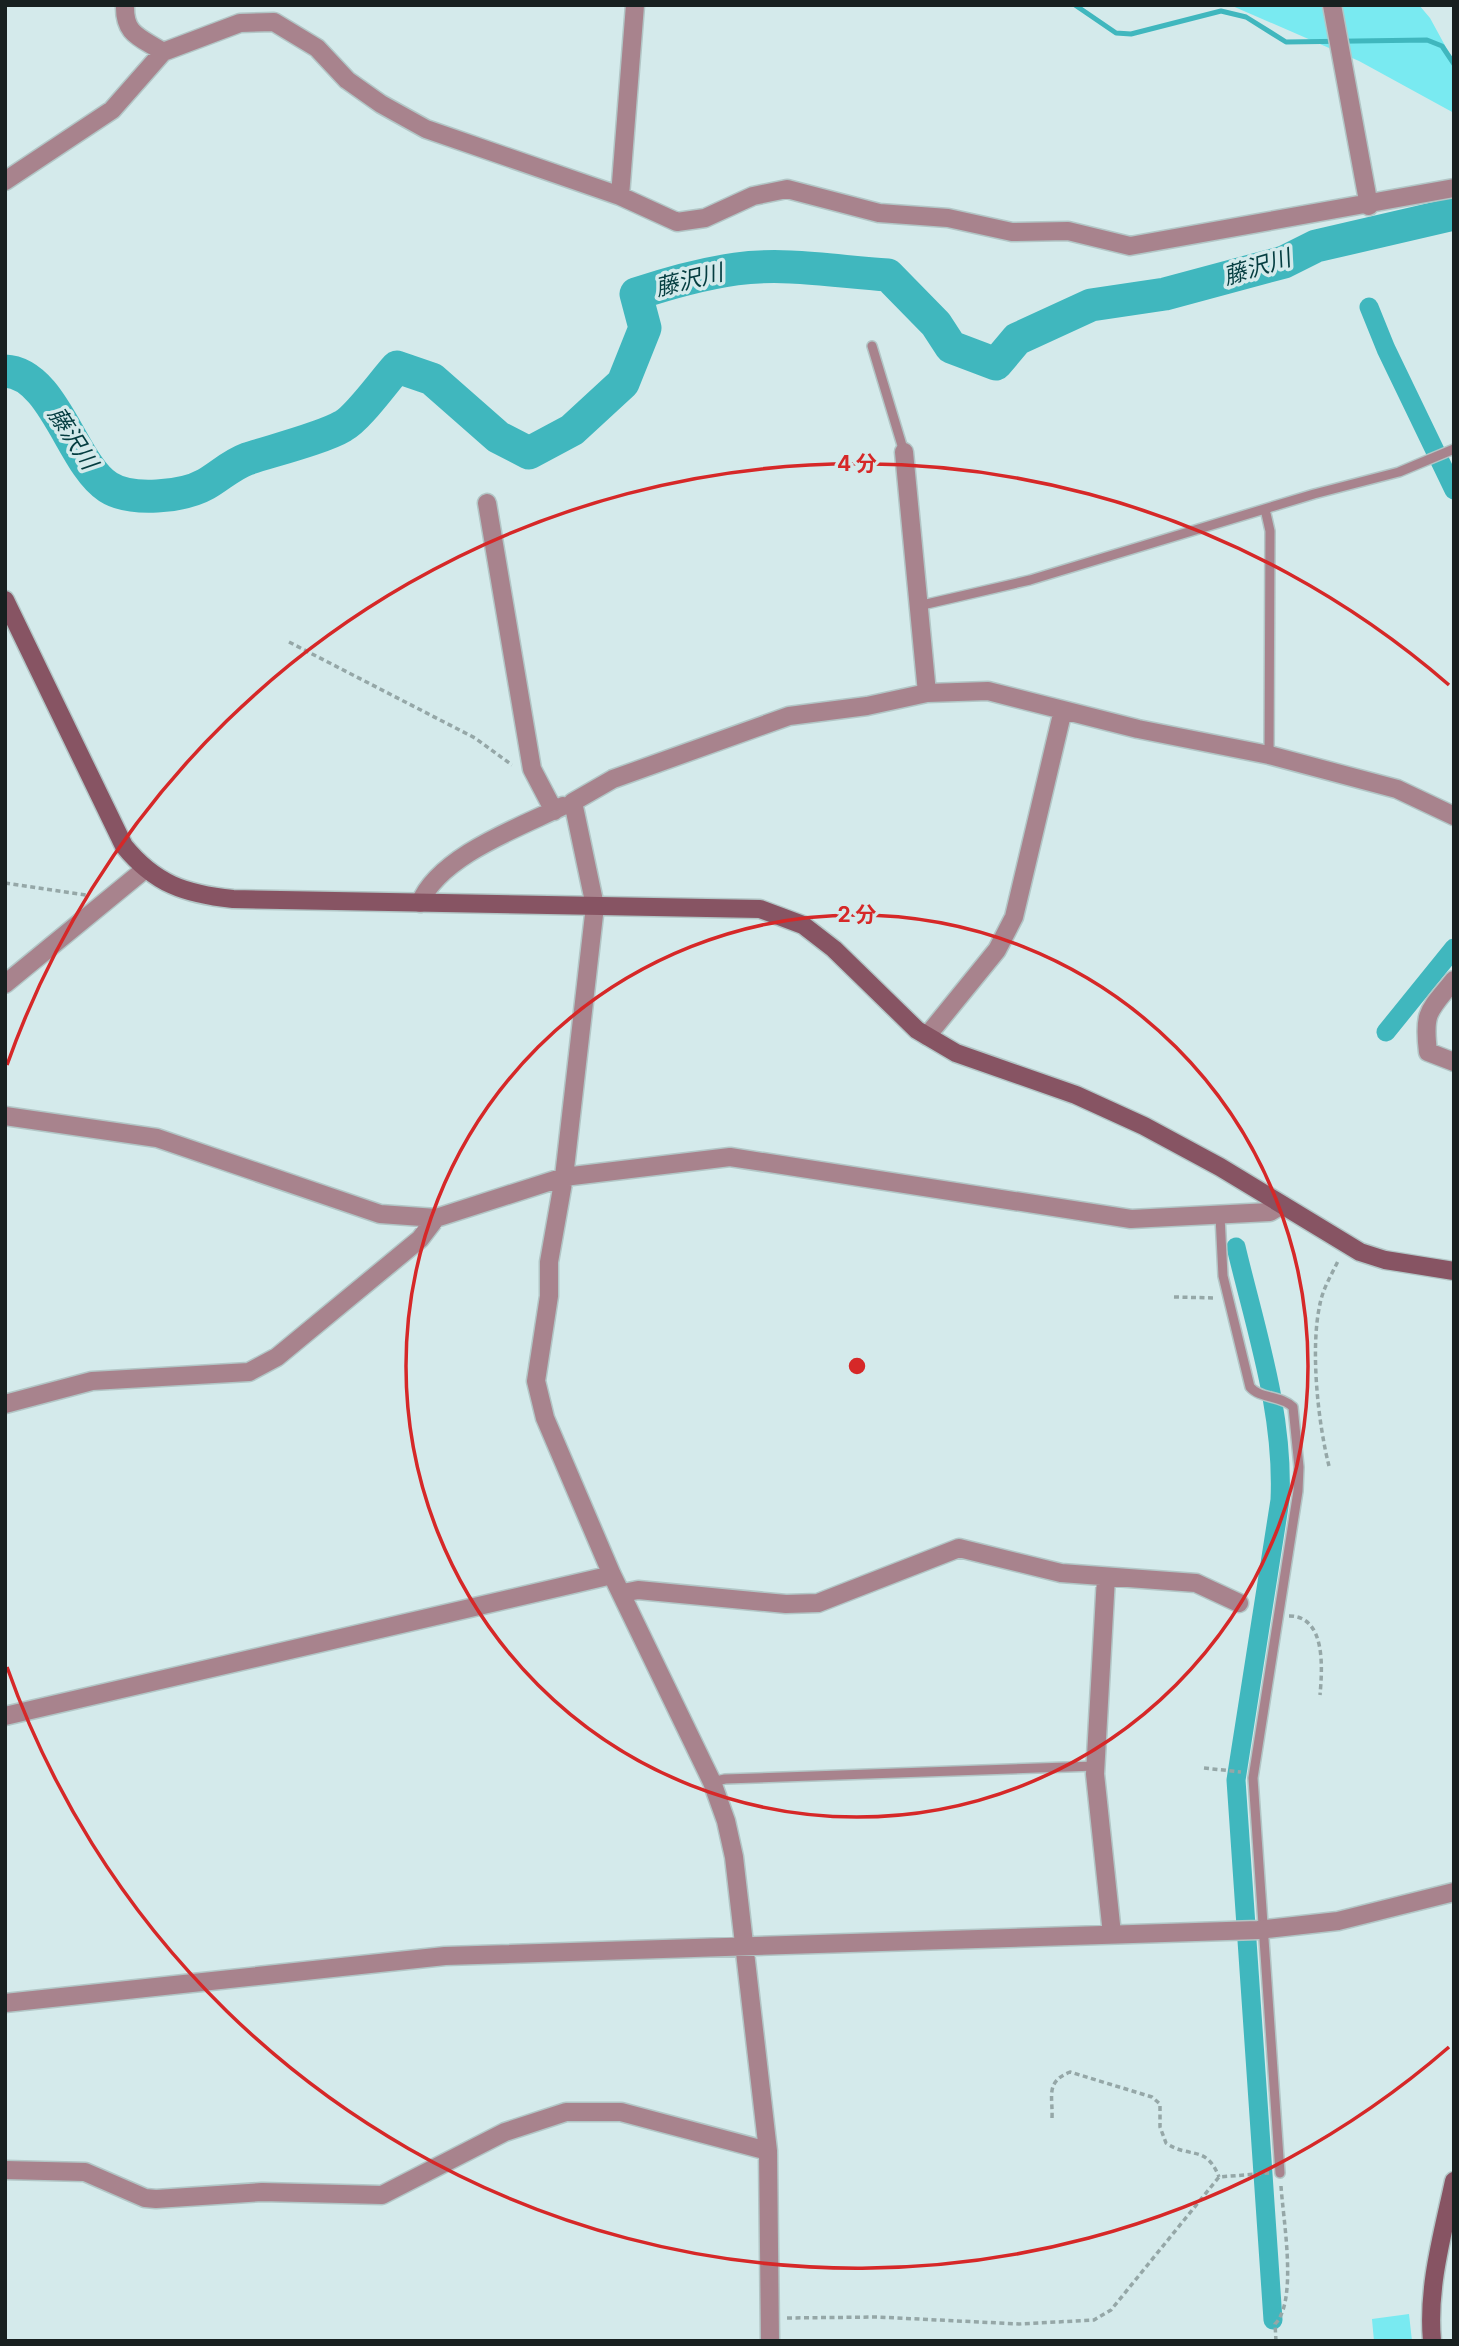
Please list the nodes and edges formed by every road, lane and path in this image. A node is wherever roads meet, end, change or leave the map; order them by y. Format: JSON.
{"nodes":[{"id":1,"x":125,"y":5,"type":"edge"},
{"id":2,"x":635,"y":5,"type":"edge"},
{"id":3,"x":1332,"y":5,"type":"edge"},
{"id":4,"x":163,"y":52,"type":"junction"},
{"id":5,"x":5,"y":181,"type":"edge"},
{"id":6,"x":1454,"y":188,"type":"edge"},
{"id":7,"x":620,"y":197,"type":"junction"},
{"id":8,"x":1369,"y":206,"type":"junction"},
{"id":9,"x":873,"y":346,"type":"dead end"},
{"id":10,"x":1452,"y":449,"type":"edge"},
{"id":11,"x":904,"y":452,"type":"joint"},
{"id":12,"x":487,"y":503,"type":"dead end"},
{"id":13,"x":1265,"y":509,"type":"junction"},
{"id":14,"x":5,"y":600,"type":"edge"},
{"id":15,"x":918,"y":606,"type":"junction"},
{"id":16,"x":289,"y":642,"type":"dead end"},
{"id":17,"x":927,"y":693,"type":"junction"},
{"id":18,"x":1063,"y":710,"type":"junction"},
{"id":19,"x":1269,"y":755,"type":"junction"},
{"id":20,"x":515,"y":768,"type":"dead end"},
{"id":21,"x":573,"y":802,"type":"junction"},
{"id":22,"x":554,"y":811,"type":"junction"},
{"id":23,"x":1454,"y":816,"type":"edge"},
{"id":24,"x":144,"y":870,"type":"junction"},
{"id":25,"x":5,"y":883,"type":"edge"},
{"id":26,"x":104,"y":901,"type":"junction"},
{"id":27,"x":420,"y":903,"type":"junction"},
{"id":28,"x":596,"y":906,"type":"junction"},
{"id":29,"x":1454,"y":979,"type":"edge"},
{"id":30,"x":5,"y":984,"type":"edge"},
{"id":31,"x":927,"y":1036,"type":"junction"},
{"id":32,"x":1454,"y":1062,"type":"edge"},
{"id":33,"x":5,"y":1116,"type":"edge"},
{"id":34,"x":564,"y":1177,"type":"junction"},
{"id":35,"x":1282,"y":1205,"type":"junction"},
{"id":36,"x":1220,"y":1216,"type":"junction"},
{"id":37,"x":436,"y":1217,"type":"junction"},
{"id":38,"x":1346,"y":1245,"type":"junction"},
{"id":39,"x":1454,"y":1271,"type":"edge"},
{"id":40,"x":1174,"y":1297,"type":"dead end"},
{"id":41,"x":1228,"y":1297,"type":"junction"},
{"id":42,"x":5,"y":1404,"type":"edge"},
{"id":43,"x":1329,"y":1466,"type":"dead end"},
{"id":44,"x":612,"y":1575,"type":"junction"},
{"id":45,"x":1107,"y":1577,"type":"junction"},
{"id":46,"x":623,"y":1593,"type":"junction"},
{"id":47,"x":1239,"y":1603,"type":"dead end"},
{"id":48,"x":1277,"y":1619,"type":"junction"},
{"id":49,"x":1320,"y":1695,"type":"dead end"},
{"id":50,"x":5,"y":1716,"type":"edge"},
{"id":51,"x":1096,"y":1766,"type":"junction"},
{"id":52,"x":1204,"y":1768,"type":"dead end"},
{"id":53,"x":1249,"y":1772,"type":"dead end"},
{"id":54,"x":712,"y":1782,"type":"junction"},
{"id":55,"x":1454,"y":1892,"type":"edge"},
{"id":56,"x":1261,"y":1930,"type":"junction"},
{"id":57,"x":1112,"y":1934,"type":"junction"},
{"id":58,"x":745,"y":1945,"type":"junction"},
{"id":59,"x":5,"y":2003,"type":"edge"},
{"id":60,"x":1052,"y":2118,"type":"dead end"},
{"id":61,"x":768,"y":2151,"type":"junction"},
{"id":62,"x":5,"y":2170,"type":"edge"},
{"id":63,"x":1278,"y":2173,"type":"junction"},
{"id":64,"x":1219,"y":2177,"type":"junction"},
{"id":65,"x":1454,"y":2181,"type":"edge"},
{"id":66,"x":771,"y":2319,"type":"junction"},
{"id":67,"x":770,"y":2341,"type":"edge"},
{"id":68,"x":1276,"y":2341,"type":"edge"},
{"id":69,"x":1432,"y":2341,"type":"edge"}],
"edges":[{"from":1,"to":4,"type":"street"},
{"from":2,"to":7,"type":"street"},
{"from":3,"to":8,"type":"street"},
{"from":4,"to":5,"type":"street"},
{"from":4,"to":7,"type":"street"},
{"from":6,"to":8,"type":"street"},
{"from":7,"to":8,"type":"street"},
{"from":9,"to":11,"type":"lane"},
{"from":10,"to":13,"type":"lane"},
{"from":11,"to":15,"type":"street"},
{"from":12,"to":22,"type":"street"},
{"from":13,"to":15,"type":"lane"},
{"from":13,"to":19,"type":"lane"},
{"from":14,"to":24,"type":"street"},
{"from":15,"to":17,"type":"street"},
{"from":16,"to":20,"type":"path"},
{"from":17,"to":18,"type":"street"},
{"from":17,"to":21,"type":"street"},
{"from":18,"to":19,"type":"street"},
{"from":18,"to":31,"type":"street"},
{"from":19,"to":23,"type":"street"},
{"from":21,"to":22,"type":"street"},
{"from":21,"to":28,"type":"street"},
{"from":22,"to":27,"type":"street"},
{"from":24,"to":26,"type":"street"},
{"from":24,"to":27,"type":"street"},
{"from":25,"to":26,"type":"path"},
{"from":26,"to":30,"type":"street"},
{"from":27,"to":28,"type":"street"},
{"from":28,"to":31,"type":"street"},
{"from":28,"to":34,"type":"street"},
{"from":29,"to":32,"type":"street"},
{"from":31,"to":35,"type":"street"},
{"from":33,"to":37,"type":"street"},
{"from":34,"to":36,"type":"street"},
{"from":34,"to":37,"type":"street"},
{"from":34,"to":44,"type":"street"},
{"from":35,"to":36,"type":"street"},
{"from":35,"to":38,"type":"street"},
{"from":36,"to":41,"type":"lane"},
{"from":37,"to":42,"type":"street"},
{"from":38,"to":39,"type":"street"},
{"from":38,"to":43,"type":"path"},
{"from":40,"to":41,"type":"path"},
{"from":41,"to":48,"type":"lane"},
{"from":44,"to":46,"type":"street"},
{"from":44,"to":50,"type":"street"},
{"from":45,"to":46,"type":"street"},
{"from":45,"to":47,"type":"street"},
{"from":45,"to":51,"type":"street"},
{"from":46,"to":54,"type":"street"},
{"from":48,"to":49,"type":"path"},
{"from":48,"to":56,"type":"lane"},
{"from":51,"to":54,"type":"lane"},
{"from":51,"to":57,"type":"street"},
{"from":52,"to":53,"type":"path"},
{"from":54,"to":58,"type":"street"},
{"from":55,"to":56,"type":"street"},
{"from":56,"to":57,"type":"street"},
{"from":56,"to":63,"type":"lane"},
{"from":57,"to":58,"type":"street"},
{"from":58,"to":59,"type":"street"},
{"from":58,"to":61,"type":"street"},
{"from":60,"to":64,"type":"path"},
{"from":61,"to":62,"type":"street"},
{"from":61,"to":66,"type":"street"},
{"from":63,"to":64,"type":"path"},
{"from":63,"to":68,"type":"path"},
{"from":64,"to":66,"type":"path"},
{"from":65,"to":69,"type":"street"},
{"from":66,"to":67,"type":"street"}]}
